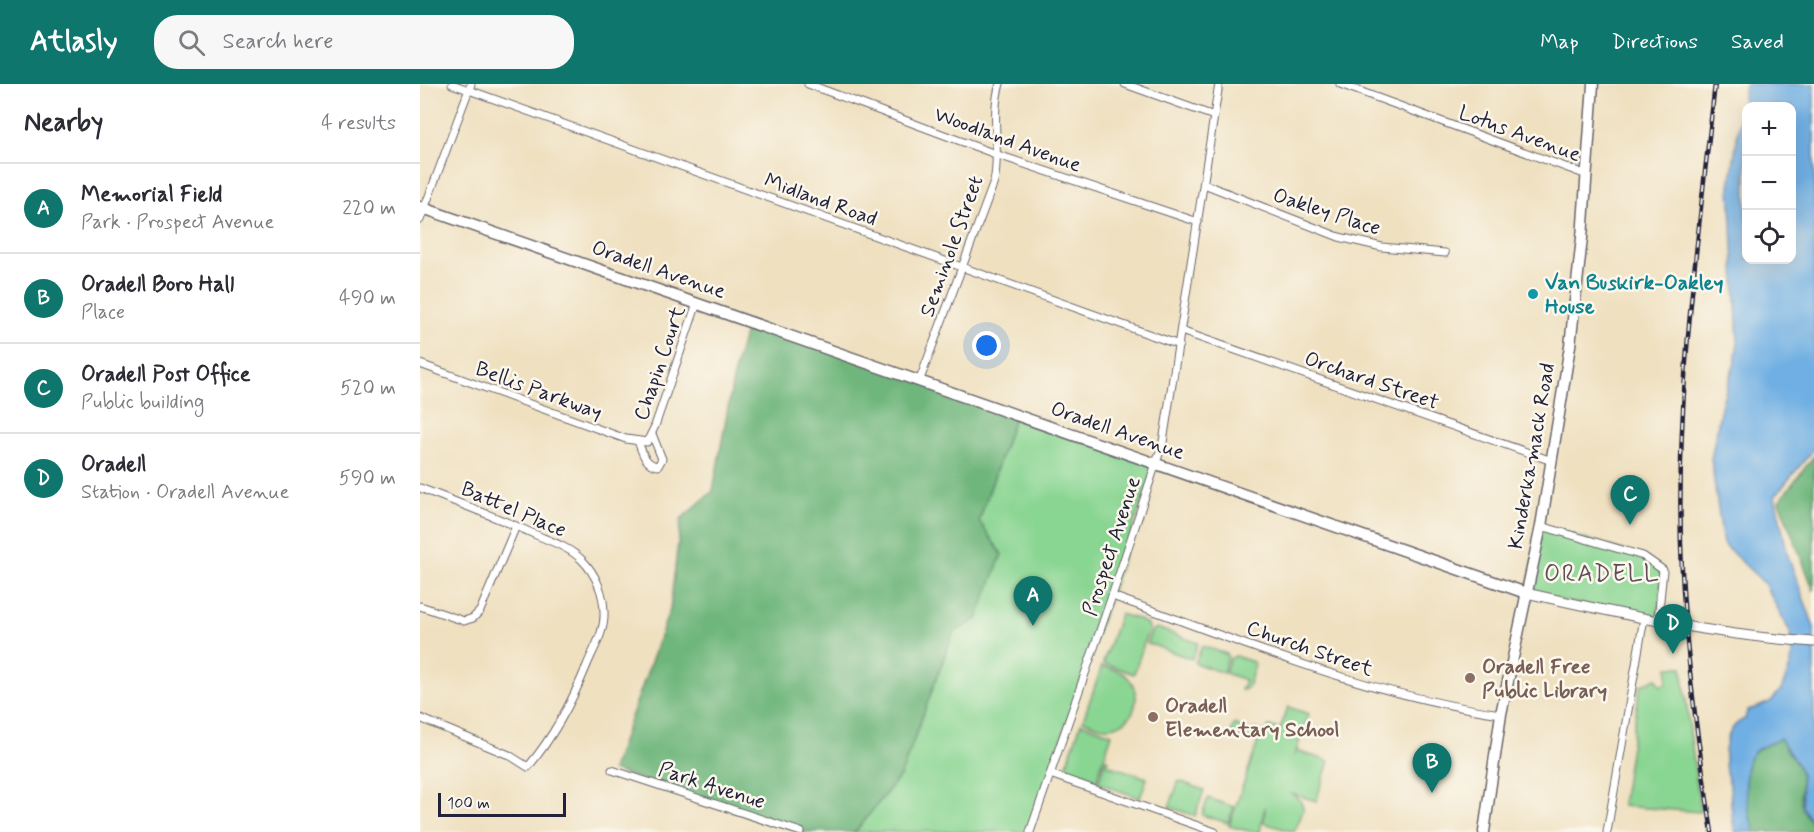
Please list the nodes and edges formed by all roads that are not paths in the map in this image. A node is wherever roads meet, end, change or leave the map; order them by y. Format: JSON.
{"nodes":[{"id":1,"x":453,"y":84,"type":"edge"},
{"id":2,"x":808,"y":84,"type":"edge"},
{"id":3,"x":1000,"y":84,"type":"edge"},
{"id":4,"x":1125,"y":84,"type":"edge"},
{"id":5,"x":1219,"y":84,"type":"edge"},
{"id":6,"x":1340,"y":84,"type":"edge"},
{"id":7,"x":1593,"y":84,"type":"edge"},
{"id":8,"x":470,"y":87,"type":"edge"},
{"id":9,"x":1214,"y":116,"type":"junction"},
{"id":10,"x":998,"y":155,"type":"junction"},
{"id":11,"x":1587,"y":175,"type":"junction"},
{"id":12,"x":1204,"y":184,"type":"junction"},
{"id":13,"x":422,"y":208,"type":"edge"},
{"id":14,"x":420,"y":220,"type":"edge"},
{"id":15,"x":1198,"y":222,"type":"junction"},
{"id":16,"x":1445,"y":253,"type":"dead end"},
{"id":17,"x":963,"y":266,"type":"junction"},
{"id":18,"x":697,"y":303,"type":"junction"},
{"id":19,"x":1181,"y":331,"type":"junction"},
{"id":20,"x":1179,"y":345,"type":"junction"},
{"id":21,"x":420,"y":364,"type":"edge"},
{"id":22,"x":919,"y":382,"type":"junction"},
{"id":23,"x":652,"y":434,"type":"junction"},
{"id":24,"x":638,"y":441,"type":"junction"},
{"id":25,"x":647,"y":442,"type":"joint"},
{"id":26,"x":1552,"y":461,"type":"junction"},
{"id":27,"x":1155,"y":463,"type":"junction"},
{"id":28,"x":420,"y":488,"type":"edge"},
{"id":29,"x":516,"y":526,"type":"junction"},
{"id":30,"x":1541,"y":526,"type":"junction"},
{"id":31,"x":1526,"y":593,"type":"junction"},
{"id":32,"x":1112,"y":596,"type":"junction"},
{"id":33,"x":420,"y":606,"type":"edge"},
{"id":34,"x":1644,"y":618,"type":"junction"},
{"id":35,"x":1658,"y":620,"type":"junction"},
{"id":36,"x":1814,"y":642,"type":"edge"},
{"id":37,"x":1501,"y":714,"type":"junction"},
{"id":38,"x":420,"y":718,"type":"edge"},
{"id":39,"x":612,"y":770,"type":"dead end"},
{"id":40,"x":1050,"y":774,"type":"junction"},
{"id":41,"x":801,"y":832,"type":"edge"},
{"id":42,"x":1030,"y":832,"type":"edge"},
{"id":43,"x":1215,"y":832,"type":"edge"},
{"id":44,"x":1484,"y":832,"type":"edge"},
{"id":45,"x":1607,"y":832,"type":"edge"}],
"edges":[{"from":1,"to":8,"type":"street","name":"Midland Road"},
{"from":2,"to":10,"type":"street","name":"Woodland Avenue"},
{"from":3,"to":10,"type":"street","name":"Seminole Street"},
{"from":4,"to":9,"type":"street"},
{"from":5,"to":9,"type":"street","name":"Prospect Avenue"},
{"from":6,"to":11,"type":"street","name":"Lotus Avenue"},
{"from":7,"to":11,"type":"main road","name":"Kinderkamack Road"},
{"from":8,"to":13,"type":"street"},
{"from":8,"to":17,"type":"street","name":"Midland Road"},
{"from":9,"to":12,"type":"street","name":"Prospect Avenue"},
{"from":10,"to":15,"type":"street","name":"Woodland Avenue"},
{"from":10,"to":17,"type":"street","name":"Seminole Street"},
{"from":11,"to":26,"type":"main road","name":"Kinderkamack Road"},
{"from":12,"to":15,"type":"street","name":"Prospect Avenue"},
{"from":12,"to":16,"type":"street","name":"Oakley Place"},
{"from":13,"to":14,"type":"street"},
{"from":13,"to":18,"type":"main road","name":"Oradell Avenue"},
{"from":15,"to":19,"type":"street","name":"Prospect Avenue"},
{"from":17,"to":20,"type":"street","name":"Midland Road"},
{"from":17,"to":22,"type":"street","name":"Seminole Street"},
{"from":18,"to":22,"type":"main road","name":"Oradell Avenue"},
{"from":18,"to":23,"type":"street","name":"Chapin Court"},
{"from":19,"to":20,"type":"street","name":"Prospect Avenue"},
{"from":19,"to":26,"type":"street","name":"Orchard Street"},
{"from":20,"to":27,"type":"street","name":"Prospect Avenue"},
{"from":21,"to":24,"type":"street","name":"Bellis Parkway"},
{"from":22,"to":27,"type":"main road","name":"Oradell Avenue"},
{"from":23,"to":24,"type":"street","name":"Chapin Court"},
{"from":23,"to":25,"type":"street","name":"Chapin Court"},
{"from":24,"to":25,"type":"street","name":"Bellis Parkway"},
{"from":26,"to":30,"type":"main road","name":"Kinderkamack Road"},
{"from":27,"to":31,"type":"main road","name":"Oradell Avenue"},
{"from":27,"to":32,"type":"street","name":"Prospect Avenue"},
{"from":28,"to":29,"type":"street","name":"Battel Place"},
{"from":29,"to":33,"type":"street"},
{"from":29,"to":38,"type":"street","name":"Battel Place"},
{"from":30,"to":31,"type":"main road","name":"Kinderkamack Road"},
{"from":30,"to":35,"type":"street"},
{"from":31,"to":34,"type":"street","name":"Oradell Avenue"},
{"from":31,"to":37,"type":"main road","name":"Kinderkamack Road"},
{"from":32,"to":37,"type":"street","name":"Church Street"},
{"from":32,"to":40,"type":"street","name":"Prospect Avenue"},
{"from":34,"to":35,"type":"street","name":"Oradell Avenue"},
{"from":34,"to":45,"type":"street"},
{"from":35,"to":36,"type":"street","name":"Oradell Avenue"},
{"from":37,"to":44,"type":"main road","name":"Kinderkamack Road"},
{"from":39,"to":41,"type":"street","name":"Park Avenue"},
{"from":40,"to":42,"type":"street","name":"Prospect Avenue"},
{"from":40,"to":43,"type":"street"}]}
